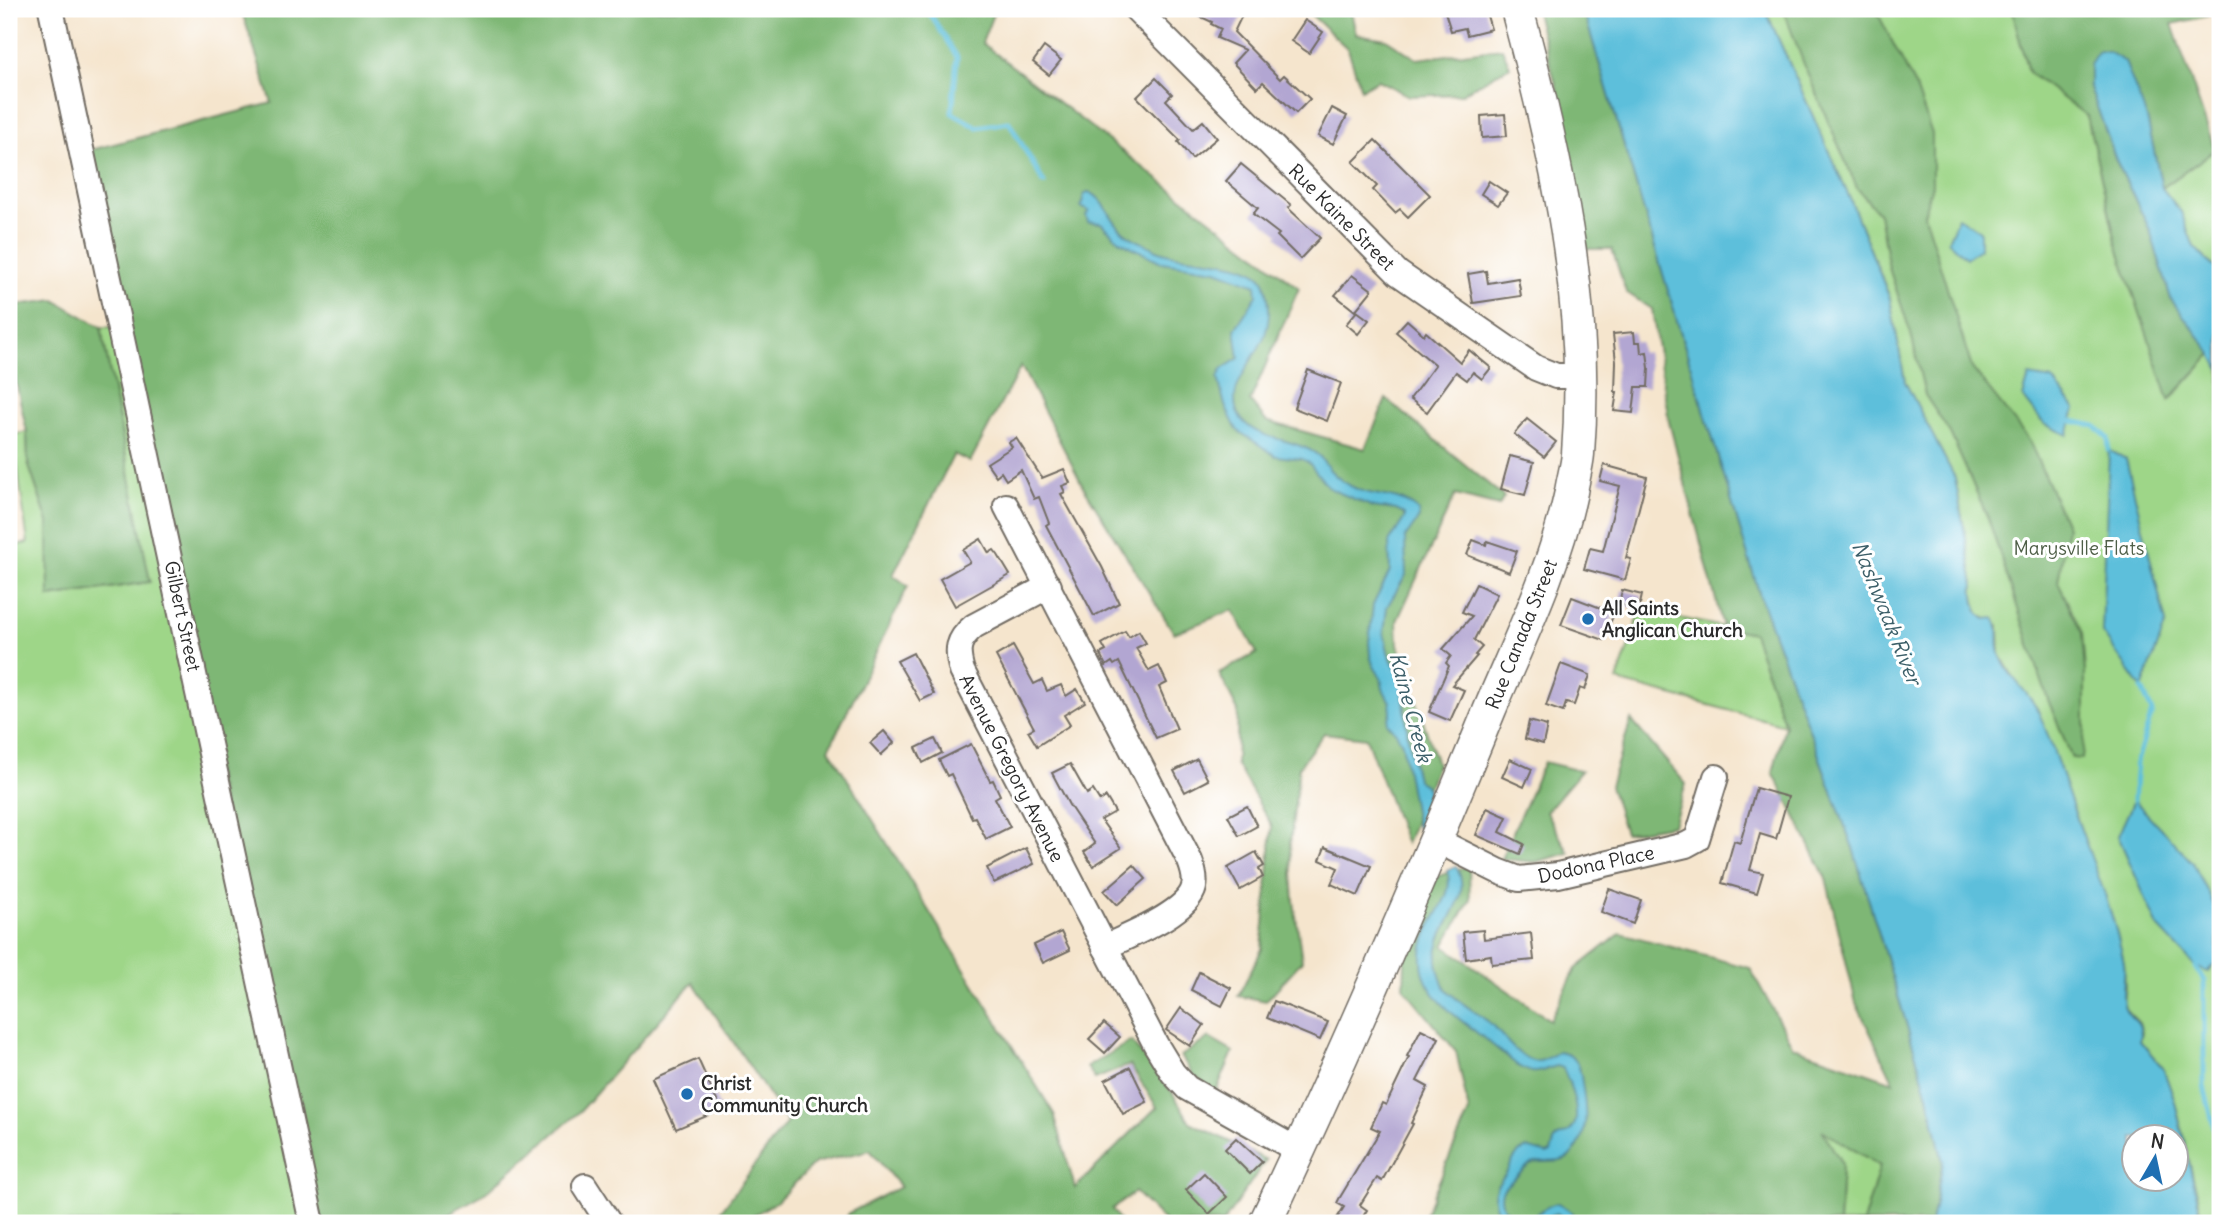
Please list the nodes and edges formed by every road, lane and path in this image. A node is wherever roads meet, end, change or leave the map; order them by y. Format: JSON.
{"nodes":[{"id":1,"x":51,"y":9,"type":"edge"},
{"id":2,"x":1136,"y":9,"type":"edge"},
{"id":3,"x":1517,"y":9,"type":"edge"},
{"id":4,"x":1581,"y":376,"type":"junction"},
{"id":5,"x":1006,"y":506,"type":"dead end"},
{"id":6,"x":1049,"y":586,"type":"junction"},
{"id":7,"x":1716,"y":777,"type":"dead end"},
{"id":8,"x":1436,"y":840,"type":"junction"},
{"id":9,"x":1105,"y":947,"type":"junction"},
{"id":10,"x":1299,"y":1151,"type":"junction"},
{"id":11,"x":586,"y":1186,"type":"dead end"},
{"id":12,"x":312,"y":1223,"type":"edge"},
{"id":13,"x":609,"y":1223,"type":"edge"},
{"id":14,"x":1265,"y":1223,"type":"edge"}],
"edges":[{"from":1,"to":12,"type":"street","name":"Gilbert Street"},
{"from":2,"to":4,"type":"street","name":"Rue Kaine Street"},
{"from":3,"to":4,"type":"main road","name":"Rue Canada Street"},
{"from":4,"to":8,"type":"main road","name":"Rue Canada Street"},
{"from":5,"to":6,"type":"street"},
{"from":6,"to":9,"type":"street"},
{"from":6,"to":9,"type":"street","name":"Avenue Gregory Avenue"},
{"from":7,"to":8,"type":"street","name":"Dodona Place"},
{"from":8,"to":10,"type":"main road","name":"Rue Canada Street"},
{"from":9,"to":10,"type":"street","name":"Avenue Gregory Avenue"},
{"from":10,"to":14,"type":"main road","name":"Rue Canada Street"},
{"from":11,"to":13,"type":"street"}]}
